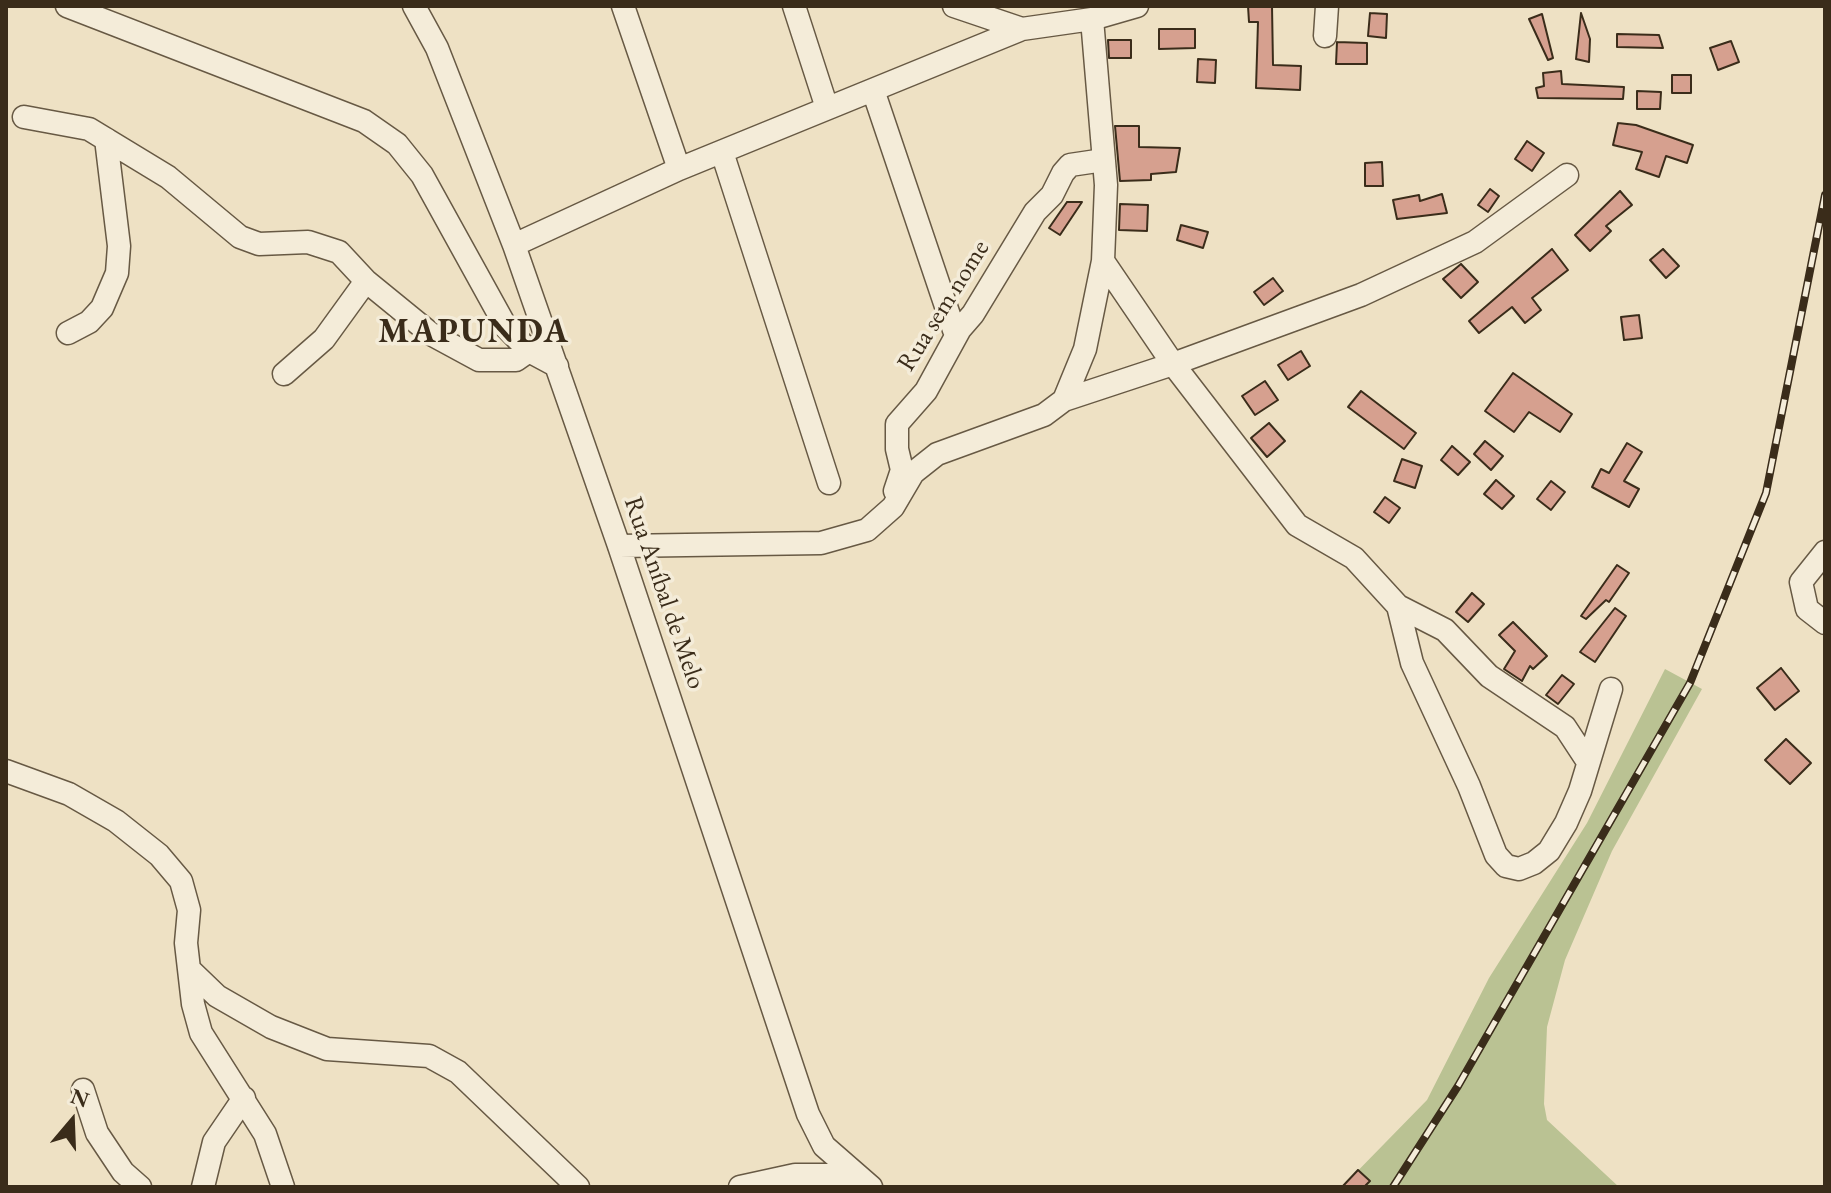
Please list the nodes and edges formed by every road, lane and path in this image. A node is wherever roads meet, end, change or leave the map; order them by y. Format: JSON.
{"nodes":[{"id":1,"x":67,"y":6,"type":"edge"},
{"id":2,"x":414,"y":6,"type":"edge"},
{"id":3,"x":623,"y":6,"type":"edge"},
{"id":4,"x":794,"y":6,"type":"edge"},
{"id":5,"x":954,"y":6,"type":"edge"},
{"id":6,"x":1137,"y":6,"type":"edge"},
{"id":7,"x":1327,"y":6,"type":"edge"},
{"id":8,"x":1081,"y":15,"type":"edge"},
{"id":9,"x":124,"y":16,"type":"edge"},
{"id":10,"x":1022,"y":29,"type":"junction"},
{"id":11,"x":1325,"y":36,"type":"dead end"},
{"id":12,"x":873,"y":90,"type":"junction"},
{"id":13,"x":827,"y":108,"type":"junction"},
{"id":14,"x":24,"y":117,"type":"dead end"},
{"id":15,"x":106,"y":139,"type":"junction"},
{"id":16,"x":722,"y":152,"type":"junction"},
{"id":17,"x":1097,"y":161,"type":"dead end"},
{"id":18,"x":679,"y":169,"type":"junction"},
{"id":19,"x":1567,"y":175,"type":"dead end"},
{"id":20,"x":514,"y":245,"type":"junction"},
{"id":21,"x":1103,"y":261,"type":"junction"},
{"id":22,"x":366,"y":281,"type":"junction"},
{"id":23,"x":954,"y":330,"type":"dead end"},
{"id":24,"x":68,"y":333,"type":"dead end"},
{"id":25,"x":529,"y":351,"type":"junction"},
{"id":26,"x":1173,"y":364,"type":"junction"},
{"id":27,"x":557,"y":366,"type":"junction"},
{"id":28,"x":284,"y":374,"type":"dead end"},
{"id":29,"x":1064,"y":400,"type":"junction"},
{"id":30,"x":829,"y":483,"type":"dead end"},
{"id":31,"x":889,"y":511,"type":"junction"},
{"id":32,"x":619,"y":546,"type":"junction"},
{"id":33,"x":1825,"y":552,"type":"edge"},
{"id":34,"x":1398,"y":606,"type":"junction"},
{"id":35,"x":1825,"y":623,"type":"edge"},
{"id":36,"x":1611,"y":689,"type":"dead end"},
{"id":37,"x":1588,"y":762,"type":"junction"},
{"id":38,"x":6,"y":771,"type":"edge"},
{"id":39,"x":191,"y":971,"type":"junction"},
{"id":40,"x":83,"y":1090,"type":"dead end"},
{"id":41,"x":244,"y":1098,"type":"junction"},
{"id":42,"x":864,"y":1181,"type":"edge"},
{"id":43,"x":140,"y":1187,"type":"edge"},
{"id":44,"x":203,"y":1187,"type":"edge"},
{"id":45,"x":283,"y":1187,"type":"edge"},
{"id":46,"x":578,"y":1187,"type":"edge"},
{"id":47,"x":740,"y":1187,"type":"edge"}],
"edges":[{"from":1,"to":9,"type":"street"},
{"from":2,"to":20,"type":"street","name":"Rua Aníbal de Melo"},
{"from":3,"to":18,"type":"street"},
{"from":4,"to":13,"type":"street"},
{"from":5,"to":10,"type":"street"},
{"from":6,"to":8,"type":"street"},
{"from":7,"to":11,"type":"street"},
{"from":8,"to":10,"type":"street"},
{"from":8,"to":21,"type":"street"},
{"from":9,"to":25,"type":"street"},
{"from":10,"to":12,"type":"street"},
{"from":12,"to":13,"type":"street"},
{"from":12,"to":23,"type":"street"},
{"from":13,"to":16,"type":"street"},
{"from":14,"to":15,"type":"street"},
{"from":15,"to":22,"type":"street"},
{"from":15,"to":24,"type":"street"},
{"from":16,"to":18,"type":"street"},
{"from":16,"to":30,"type":"street"},
{"from":17,"to":31,"type":"street","name":"Rua sem nome"},
{"from":18,"to":20,"type":"street"},
{"from":19,"to":26,"type":"street"},
{"from":20,"to":27,"type":"street","name":"Rua Aníbal de Melo"},
{"from":21,"to":26,"type":"street"},
{"from":21,"to":29,"type":"street"},
{"from":22,"to":25,"type":"street"},
{"from":22,"to":28,"type":"street"},
{"from":25,"to":27,"type":"street"},
{"from":26,"to":29,"type":"street"},
{"from":26,"to":34,"type":"street"},
{"from":27,"to":32,"type":"street","name":"Rua Aníbal de Melo"},
{"from":29,"to":31,"type":"street"},
{"from":31,"to":32,"type":"street"},
{"from":32,"to":42,"type":"street","name":"Rua Aníbal de Melo"},
{"from":33,"to":35,"type":"street"},
{"from":34,"to":37,"type":"street"},
{"from":34,"to":37,"type":"street"},
{"from":36,"to":37,"type":"street"},
{"from":38,"to":39,"type":"street"},
{"from":39,"to":41,"type":"street"},
{"from":39,"to":46,"type":"street"},
{"from":40,"to":43,"type":"street"},
{"from":41,"to":44,"type":"street"},
{"from":41,"to":45,"type":"street"},
{"from":42,"to":47,"type":"street"}]}
